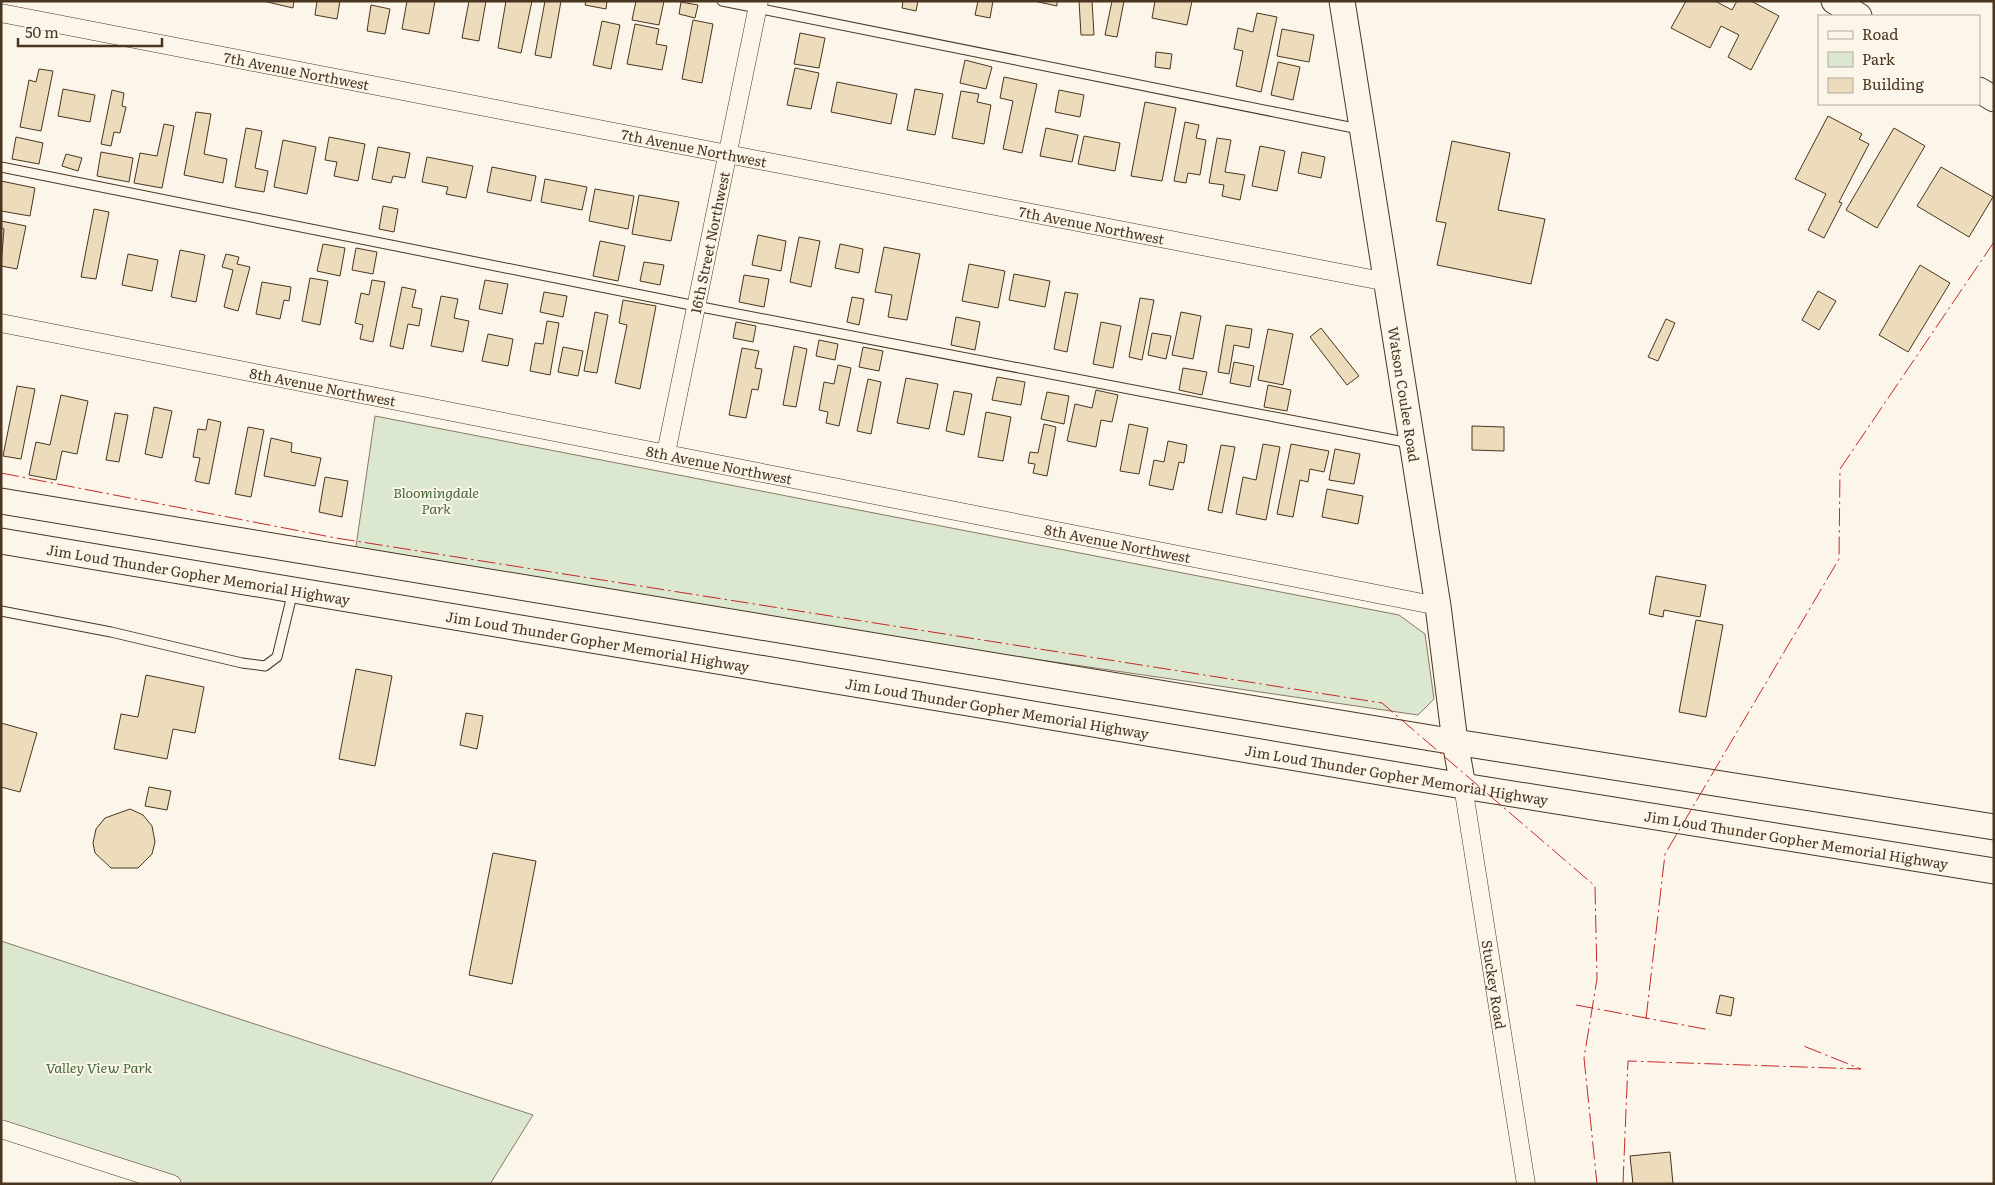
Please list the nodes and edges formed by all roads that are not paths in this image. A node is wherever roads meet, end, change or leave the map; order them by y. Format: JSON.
{"nodes":[{"id":1,"x":722,"y":1,"type":"edge"},
{"id":2,"x":1342,"y":1,"type":"edge"},
{"id":3,"x":1834,"y":1,"type":"edge"},
{"id":4,"x":759,"y":5,"type":"edge"},
{"id":5,"x":1,"y":13,"type":"edge"},
{"id":6,"x":1857,"y":15,"type":"edge"},
{"id":7,"x":1980,"y":91,"type":"edge"},
{"id":8,"x":1994,"y":99,"type":"edge"},
{"id":9,"x":1363,"y":130,"type":"junction"},
{"id":10,"x":727,"y":153,"type":"junction"},
{"id":11,"x":1,"y":167,"type":"edge"},
{"id":12,"x":1388,"y":282,"type":"junction"},
{"id":13,"x":696,"y":306,"type":"junction"},
{"id":14,"x":1,"y":323,"type":"edge"},
{"id":15,"x":1413,"y":444,"type":"junction"},
{"id":16,"x":666,"y":453,"type":"junction"},
{"id":17,"x":1,"y":501,"type":"edge"},
{"id":18,"x":1,"y":541,"type":"edge"},
{"id":19,"x":293,"y":589,"type":"junction"},
{"id":20,"x":1438,"y":606,"type":"junction"},
{"id":21,"x":1,"y":611,"type":"edge"},
{"id":22,"x":1455,"y":742,"type":"junction"},
{"id":23,"x":1463,"y":786,"type":"junction"},
{"id":24,"x":1994,"y":827,"type":"edge"},
{"id":25,"x":1994,"y":871,"type":"edge"},
{"id":26,"x":1,"y":1129,"type":"edge"},
{"id":27,"x":172,"y":1184,"type":"edge"},
{"id":28,"x":1526,"y":1184,"type":"edge"}],
"edges":[{"from":1,"to":4,"type":"lane"},
{"from":2,"to":9,"type":"main road","name":"Watson Coulee Road"},
{"from":3,"to":6,"type":"main road"},
{"from":4,"to":9,"type":"lane"},
{"from":4,"to":10,"type":"street","name":"16th Street Northwest"},
{"from":5,"to":10,"type":"street","name":"7th Avenue Northwest"},
{"from":7,"to":8,"type":"main road"},
{"from":9,"to":12,"type":"main road","name":"Watson Coulee Road"},
{"from":10,"to":12,"type":"street","name":"7th Avenue Northwest"},
{"from":10,"to":13,"type":"street","name":"16th Street Northwest"},
{"from":11,"to":13,"type":"lane"},
{"from":12,"to":15,"type":"main road","name":"Watson Coulee Road"},
{"from":13,"to":15,"type":"lane"},
{"from":13,"to":16,"type":"street","name":"16th Street Northwest"},
{"from":14,"to":16,"type":"street","name":"8th Avenue Northwest"},
{"from":15,"to":20,"type":"main road","name":"Watson Coulee Road"},
{"from":16,"to":20,"type":"street","name":"8th Avenue Northwest"},
{"from":17,"to":22,"type":"main road"},
{"from":18,"to":19,"type":"main road","name":"Jim Loud Thunder Gopher Memorial Highway"},
{"from":19,"to":21,"type":"lane"},
{"from":19,"to":23,"type":"main road","name":"Jim Loud Thunder Gopher Memorial Highway"},
{"from":20,"to":22,"type":"main road","name":"Watson Coulee Road"},
{"from":22,"to":23,"type":"main road","name":"Watson Coulee Road"},
{"from":22,"to":24,"type":"main road"},
{"from":23,"to":25,"type":"main road","name":"Jim Loud Thunder Gopher Memorial Highway"},
{"from":23,"to":28,"type":"street","name":"Stuckey Road"},
{"from":26,"to":27,"type":"street"}]}
